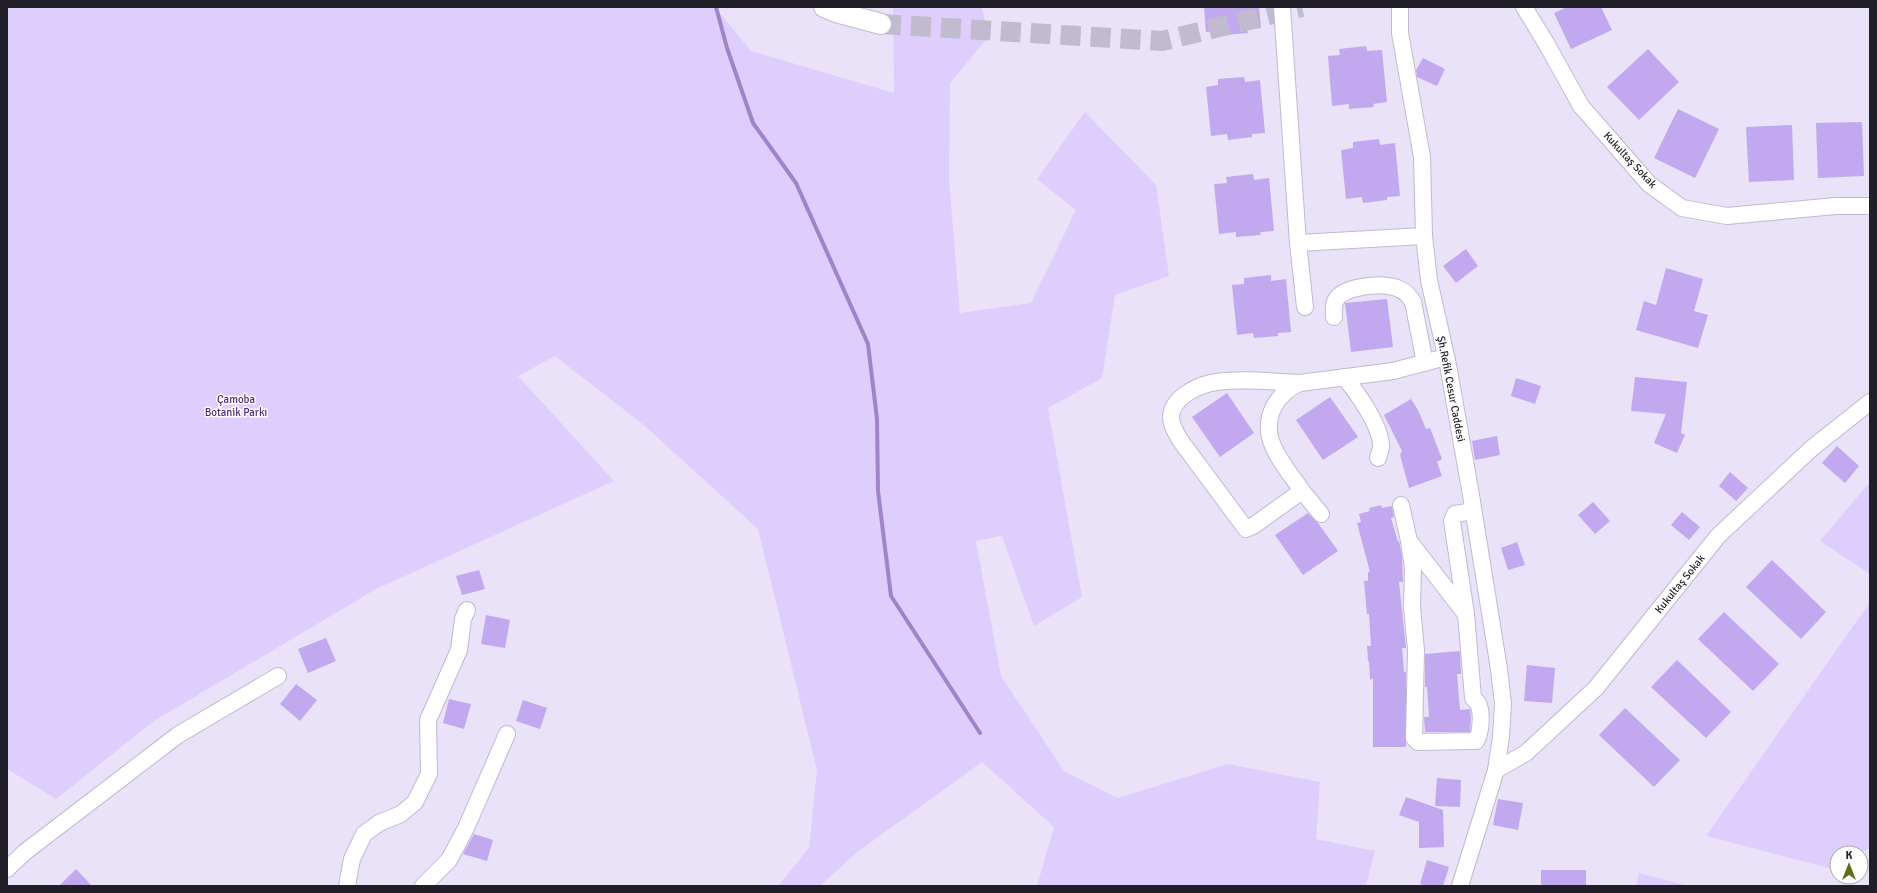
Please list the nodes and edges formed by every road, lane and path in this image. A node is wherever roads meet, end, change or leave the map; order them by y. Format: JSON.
{"nodes":[{"id":1,"x":1282,"y":7,"type":"edge"},
{"id":2,"x":1400,"y":7,"type":"edge"},
{"id":3,"x":1524,"y":7,"type":"edge"},
{"id":4,"x":830,"y":10,"type":"edge"},
{"id":5,"x":881,"y":24,"type":"tunnel mouth"},
{"id":6,"x":1870,"y":206,"type":"edge"},
{"id":7,"x":1424,"y":236,"type":"junction"},
{"id":8,"x":1298,"y":243,"type":"junction"},
{"id":9,"x":1305,"y":307,"type":"dead end"},
{"id":10,"x":1334,"y":317,"type":"dead end"},
{"id":11,"x":1446,"y":357,"type":"junction"},
{"id":12,"x":1425,"y":363,"type":"junction"},
{"id":13,"x":1344,"y":377,"type":"junction"},
{"id":14,"x":1300,"y":383,"type":"junction"},
{"id":15,"x":1870,"y":402,"type":"edge"},
{"id":16,"x":1378,"y":458,"type":"dead end"},
{"id":17,"x":1302,"y":491,"type":"junction"},
{"id":18,"x":1401,"y":504,"type":"dead end"},
{"id":19,"x":1473,"y":511,"type":"junction"},
{"id":20,"x":1321,"y":514,"type":"dead end"},
{"id":21,"x":1409,"y":541,"type":"junction"},
{"id":22,"x":467,"y":610,"type":"dead end"},
{"id":23,"x":1466,"y":614,"type":"junction"},
{"id":24,"x":278,"y":676,"type":"dead end"},
{"id":25,"x":508,"y":734,"type":"dead end"},
{"id":26,"x":1496,"y":770,"type":"junction"},
{"id":27,"x":7,"y":869,"type":"edge"},
{"id":28,"x":347,"y":886,"type":"edge"},
{"id":29,"x":423,"y":886,"type":"edge"},
{"id":30,"x":1460,"y":886,"type":"edge"}],
"edges":[{"from":1,"to":8,"type":"street"},
{"from":2,"to":7,"type":"street","name":"Şh.Refik Cesur Caddesi"},
{"from":3,"to":6,"type":"street","name":"Kukultaş Sokak"},
{"from":4,"to":5,"type":"main road"},
{"from":7,"to":8,"type":"street"},
{"from":7,"to":11,"type":"street","name":"Şh.Refik Cesur Caddesi"},
{"from":8,"to":9,"type":"street"},
{"from":10,"to":12,"type":"street"},
{"from":11,"to":12,"type":"street"},
{"from":11,"to":19,"type":"street","name":"Şh.Refik Cesur Caddesi"},
{"from":12,"to":13,"type":"street"},
{"from":13,"to":14,"type":"street"},
{"from":13,"to":16,"type":"street"},
{"from":14,"to":17,"type":"street"},
{"from":14,"to":17,"type":"street"},
{"from":15,"to":26,"type":"street","name":"Kukultaş Sokak"},
{"from":17,"to":20,"type":"street"},
{"from":18,"to":21,"type":"street"},
{"from":19,"to":23,"type":"street"},
{"from":19,"to":26,"type":"street","name":"Şh.Refik Cesur Caddesi"},
{"from":21,"to":23,"type":"street"},
{"from":21,"to":23,"type":"street"},
{"from":22,"to":28,"type":"street"},
{"from":24,"to":27,"type":"street"},
{"from":25,"to":29,"type":"street"},
{"from":26,"to":30,"type":"street","name":"Şh.Refik Cesur Caddesi"}]}
